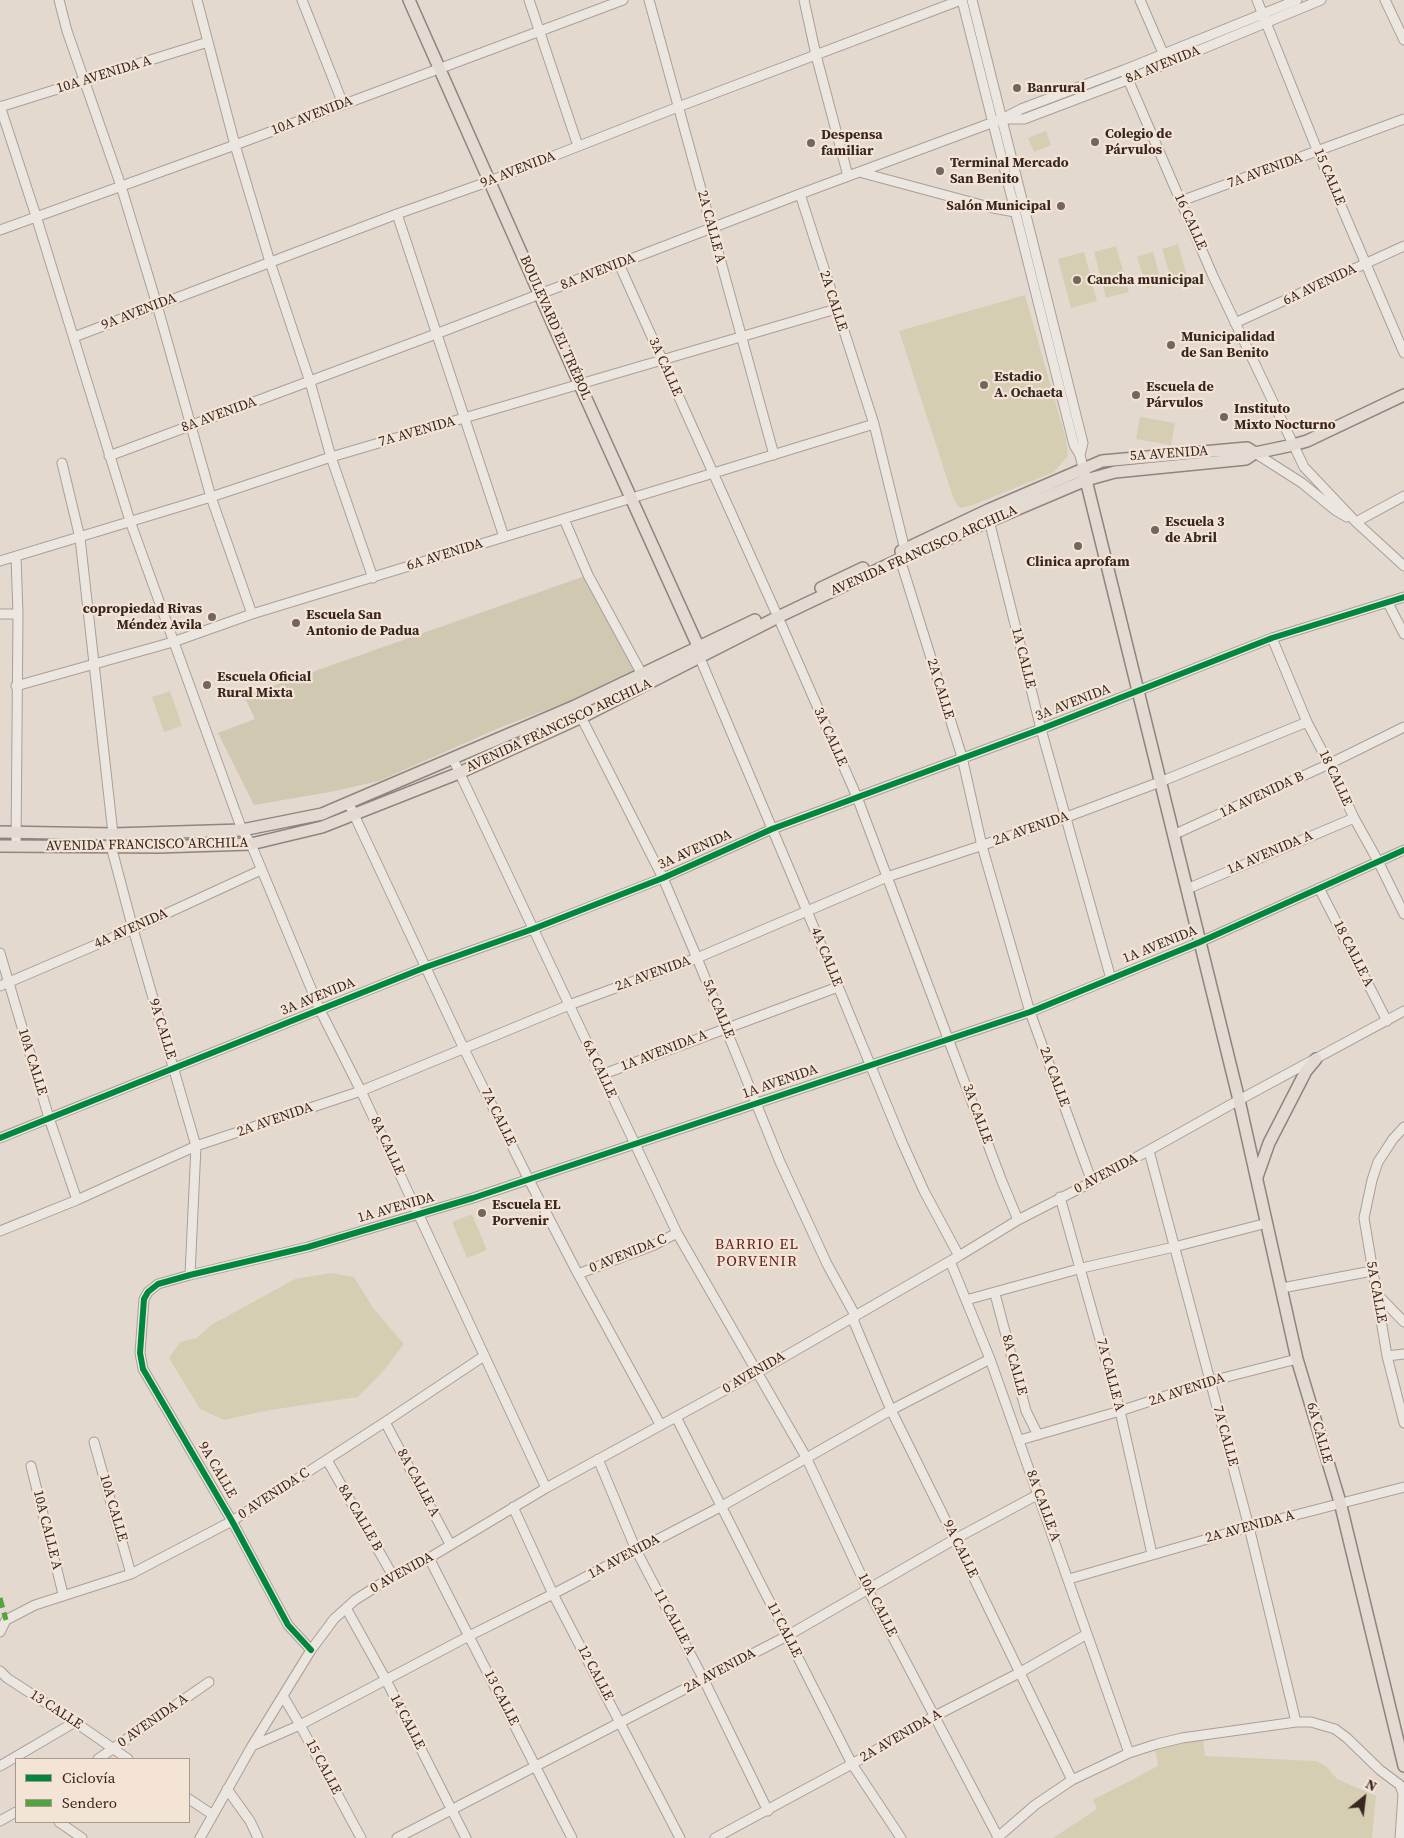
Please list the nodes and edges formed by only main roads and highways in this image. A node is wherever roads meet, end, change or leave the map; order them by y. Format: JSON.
{"nodes":[{"id":1,"x":409,"y":0,"type":"edge"},
{"id":2,"x":1404,"y":395,"type":"edge"},
{"id":3,"x":1255,"y":453,"type":"junction"},
{"id":4,"x":1083,"y":468,"type":"junction"},
{"id":5,"x":1086,"y":480,"type":"junction"},
{"id":6,"x":988,"y":516,"type":"junction"},
{"id":7,"x":698,"y":651,"type":"junction"},
{"id":8,"x":0,"y":832,"type":"edge"},
{"id":9,"x":112,"y":840,"type":"junction"},
{"id":10,"x":0,"y":846,"type":"edge"},
{"id":11,"x":1316,"y":1059,"type":"road end"},
{"id":12,"x":1257,"y":1178,"type":"junction"},
{"id":13,"x":1404,"y":1766,"type":"edge"}],
"edges":[{"from":1,"to":7,"type":"main road","name":"BOULEVARD EL TRÉBOL"},
{"from":2,"to":3,"type":"main road","name":"5A AVENIDA"},
{"from":3,"to":4,"type":"main road","name":"5A AVENIDA"},
{"from":3,"to":5,"type":"main road","name":"5A AVENIDA"},
{"from":4,"to":5,"type":"main road","name":"6A CALLE"},
{"from":4,"to":6,"type":"main road","name":"AVENIDA FRANCISCO ARCHILA"},
{"from":5,"to":6,"type":"main road","name":"AVENIDA FRANCISCO ARCHILA"},
{"from":5,"to":12,"type":"main road","name":"6A CALLE"},
{"from":6,"to":7,"type":"main road","name":"AVENIDA FRANCISCO ARCHILA"},
{"from":7,"to":9,"type":"main road","name":"AVENIDA FRANCISCO ARCHILA"},
{"from":7,"to":9,"type":"main road","name":"AVENIDA FRANCISCO ARCHILA"},
{"from":8,"to":9,"type":"main road","name":"AVENIDA FRANCISCO ARCHILA"},
{"from":9,"to":10,"type":"main road","name":"AVENIDA FRANCISCO ARCHILA"},
{"from":11,"to":12,"type":"main road"},
{"from":12,"to":13,"type":"main road","name":"6A CALLE"}]}
